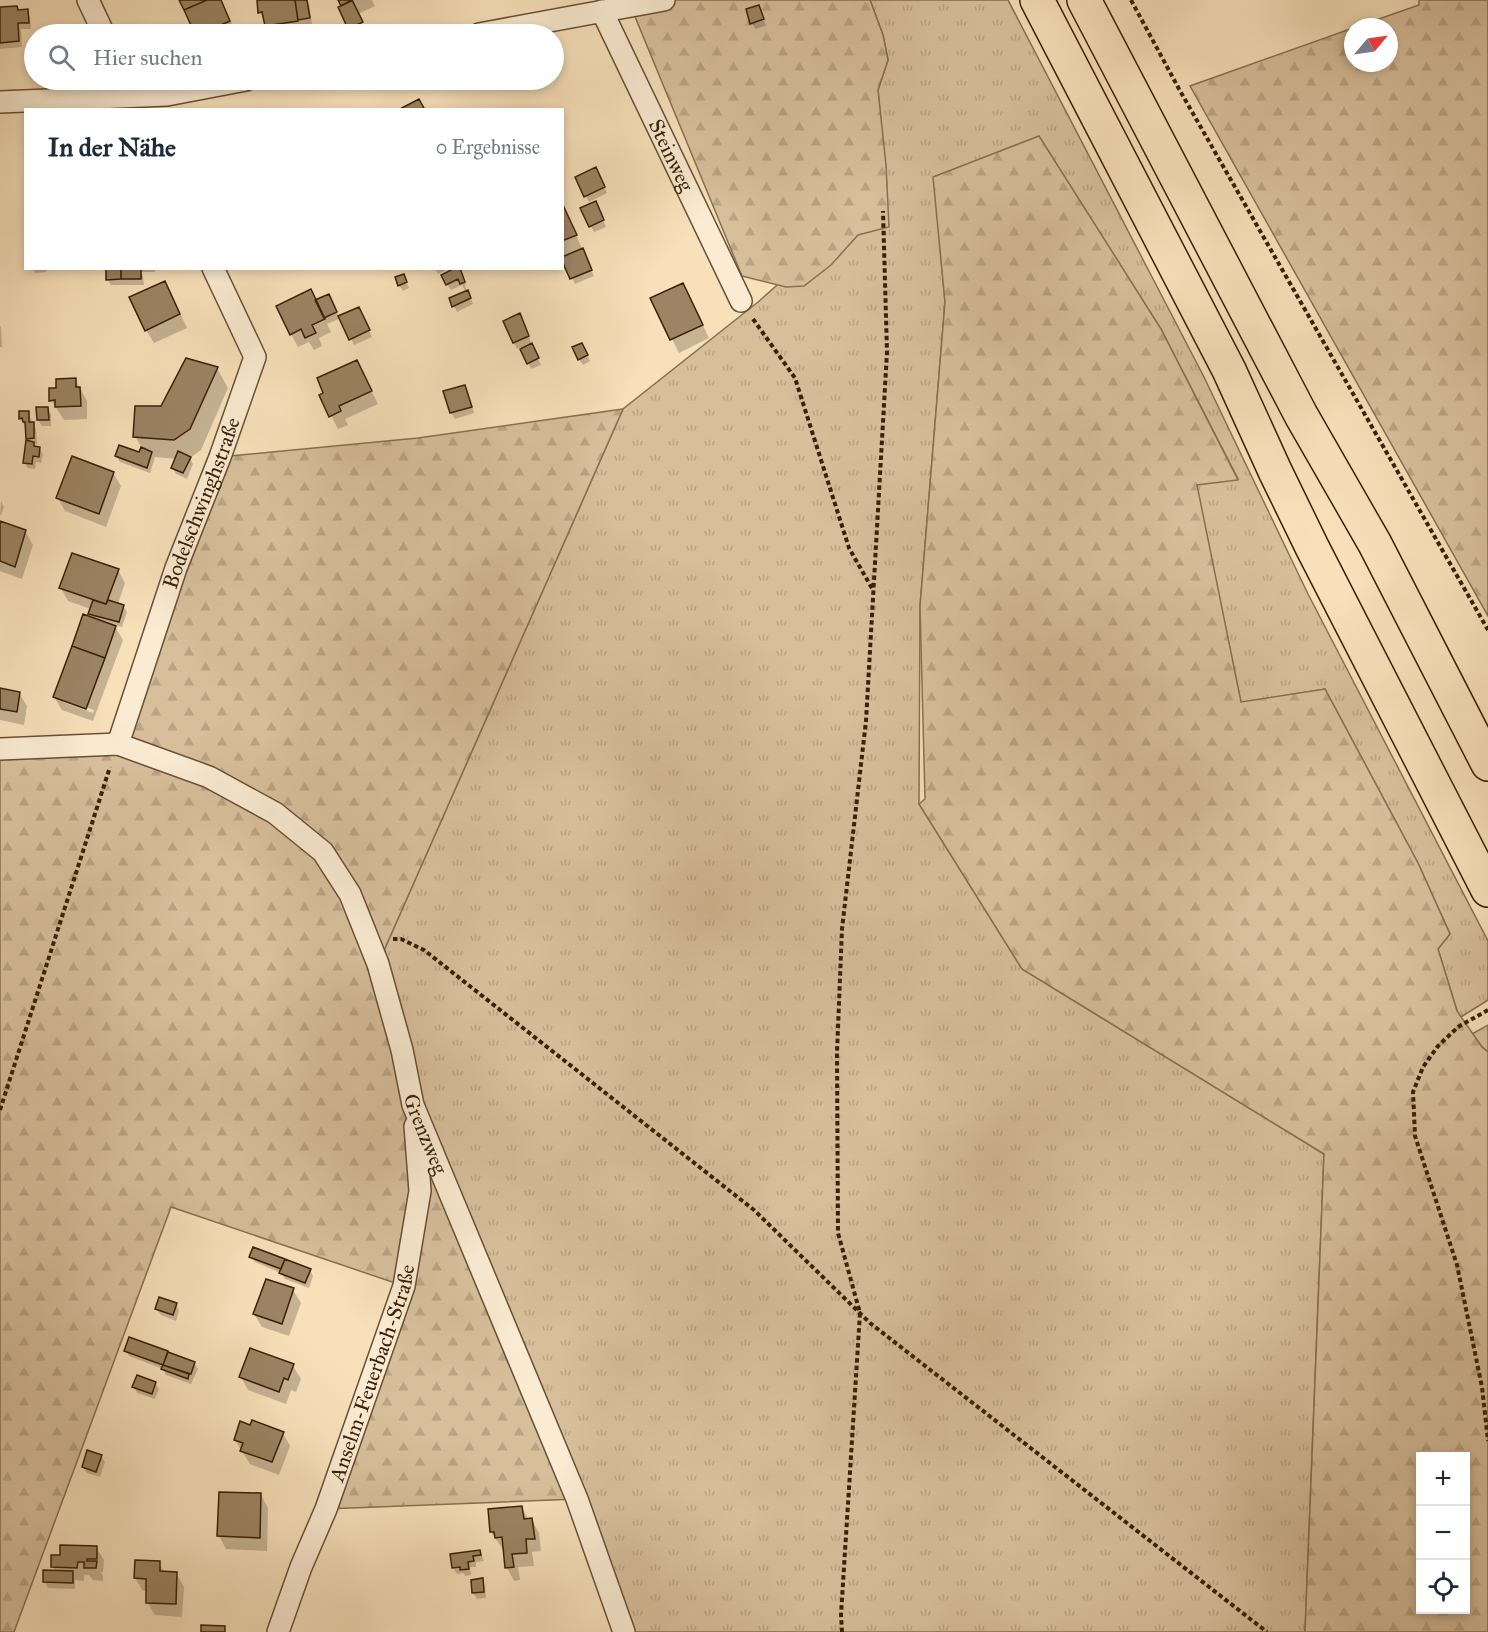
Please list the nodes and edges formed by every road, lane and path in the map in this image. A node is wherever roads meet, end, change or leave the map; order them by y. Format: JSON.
{"nodes":[{"id":1,"x":88,"y":0,"type":"edge"},
{"id":2,"x":664,"y":0,"type":"edge"},
{"id":3,"x":1037,"y":0,"type":"edge"},
{"id":4,"x":1084,"y":0,"type":"edge"},
{"id":5,"x":1131,"y":0,"type":"edge"},
{"id":6,"x":630,"y":3,"type":"edge"},
{"id":7,"x":602,"y":11,"type":"junction"},
{"id":8,"x":99,"y":24,"type":"edge"},
{"id":9,"x":532,"y":24,"type":"edge"},
{"id":10,"x":193,"y":90,"type":"edge"},
{"id":11,"x":132,"y":95,"type":"edge"},
{"id":12,"x":0,"y":102,"type":"edge"},
{"id":13,"x":883,"y":211,"type":"dead end"},
{"id":14,"x":214,"y":270,"type":"edge"},
{"id":15,"x":741,"y":301,"type":"joint"},
{"id":16,"x":873,"y":590,"type":"junction"},
{"id":17,"x":1488,"y":630,"type":"edge"},
{"id":18,"x":118,"y":744,"type":"junction"},
{"id":19,"x":0,"y":749,"type":"edge"},
{"id":20,"x":1488,"y":764,"type":"edge"},
{"id":21,"x":1488,"y":890,"type":"edge"},
{"id":22,"x":370,"y":942,"type":"junction"},
{"id":23,"x":1488,"y":1010,"type":"edge"},
{"id":24,"x":413,"y":1105,"type":"junction"},
{"id":25,"x":0,"y":1110,"type":"edge"},
{"id":26,"x":860,"y":1313,"type":"junction"},
{"id":27,"x":1488,"y":1441,"type":"edge"},
{"id":28,"x":278,"y":1632,"type":"edge"},
{"id":29,"x":624,"y":1632,"type":"edge"},
{"id":30,"x":842,"y":1632,"type":"edge"},
{"id":31,"x":1267,"y":1632,"type":"edge"}],
"edges":[{"from":1,"to":8,"type":"street"},
{"from":2,"to":6,"type":"street"},
{"from":3,"to":21,"type":"main road"},
{"from":4,"to":20,"type":"main road"},
{"from":5,"to":17,"type":"path"},
{"from":6,"to":7,"type":"street"},
{"from":7,"to":9,"type":"street"},
{"from":7,"to":15,"type":"street","name":"Steinweg"},
{"from":10,"to":11,"type":"street"},
{"from":11,"to":12,"type":"street"},
{"from":13,"to":16,"type":"path"},
{"from":14,"to":18,"type":"street","name":"Bodelschwinghstraße"},
{"from":15,"to":16,"type":"path"},
{"from":16,"to":26,"type":"path"},
{"from":18,"to":19,"type":"street"},
{"from":18,"to":22,"type":"street","name":"Grenzweg"},
{"from":18,"to":25,"type":"path"},
{"from":22,"to":24,"type":"street","name":"Grenzweg"},
{"from":22,"to":26,"type":"path"},
{"from":23,"to":27,"type":"path"},
{"from":24,"to":28,"type":"street","name":"Anselm-Feuerbach-Straße"},
{"from":24,"to":29,"type":"street","name":"Grenzweg"},
{"from":26,"to":30,"type":"path"},
{"from":26,"to":31,"type":"path"}]}
